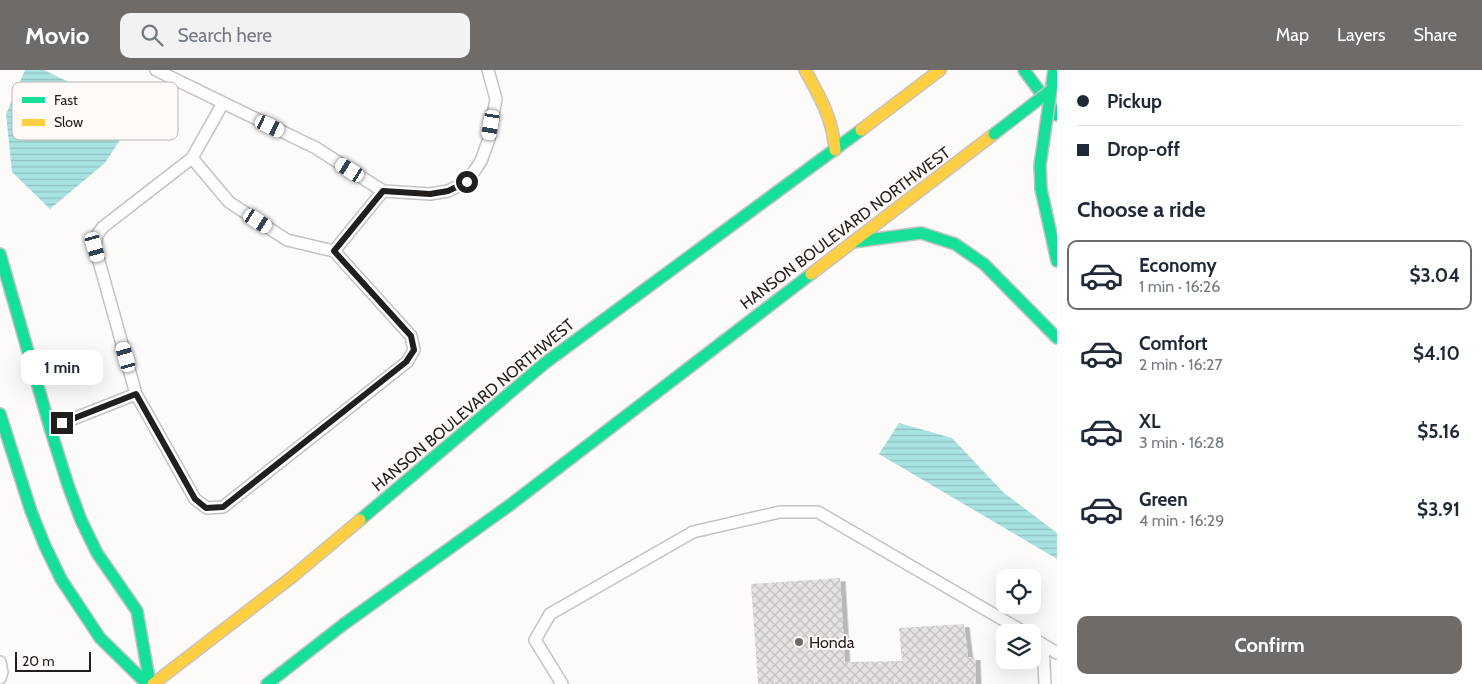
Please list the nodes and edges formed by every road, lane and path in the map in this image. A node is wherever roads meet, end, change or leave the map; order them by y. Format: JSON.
{"nodes":[{"id":1,"x":156,"y":70,"type":"edge"},
{"id":2,"x":488,"y":70,"type":"edge"},
{"id":3,"x":806,"y":70,"type":"edge"},
{"id":4,"x":940,"y":70,"type":"edge"},
{"id":5,"x":1024,"y":70,"type":"edge"},
{"id":6,"x":1054,"y":70,"type":"edge"},
{"id":7,"x":1054,"y":87,"type":"edge"},
{"id":8,"x":223,"y":103,"type":"junction"},
{"id":9,"x":1057,"y":116,"type":"edge"},
{"id":10,"x":835,"y":150,"type":"junction"},
{"id":11,"x":192,"y":158,"type":"junction"},
{"id":12,"x":383,"y":191,"type":"junction"},
{"id":13,"x":853,"y":242,"type":"junction"},
{"id":14,"x":334,"y":251,"type":"junction"},
{"id":15,"x":0,"y":254,"type":"edge"},
{"id":16,"x":1057,"y":261,"type":"edge"},
{"id":17,"x":1057,"y":338,"type":"edge"},
{"id":18,"x":136,"y":394,"type":"junction"},
{"id":19,"x":0,"y":416,"type":"edge"},
{"id":20,"x":50,"y":428,"type":"junction"},
{"id":21,"x":1010,"y":624,"type":"edge"},
{"id":22,"x":1043,"y":645,"type":"joint"},
{"id":23,"x":1057,"y":653,"type":"edge"},
{"id":24,"x":0,"y":662,"type":"edge"},
{"id":25,"x":0,"y":678,"type":"edge"},
{"id":26,"x":150,"y":684,"type":"edge"},
{"id":27,"x":267,"y":684,"type":"edge"},
{"id":28,"x":562,"y":684,"type":"edge"},
{"id":29,"x":1045,"y":684,"type":"edge"}],
"edges":[{"from":1,"to":8,"type":"lane"},
{"from":2,"to":12,"type":"lane"},
{"from":3,"to":10,"type":"main road"},
{"from":4,"to":10,"type":"main road","name":"HANSON BOULEVARD NORTHWEST"},
{"from":5,"to":9,"type":"main road"},
{"from":6,"to":7,"type":"main road"},
{"from":7,"to":13,"type":"main road","name":"HANSON BOULEVARD NORTHWEST","bridge":true},
{"from":7,"to":16,"type":"main road","bridge":true},
{"from":8,"to":11,"type":"lane"},
{"from":8,"to":12,"type":"lane"},
{"from":10,"to":26,"type":"main road","name":"HANSON BOULEVARD NORTHWEST"},
{"from":11,"to":14,"type":"lane"},
{"from":11,"to":18,"type":"lane"},
{"from":12,"to":14,"type":"lane"},
{"from":13,"to":17,"type":"main road"},
{"from":13,"to":27,"type":"main road","name":"HANSON BOULEVARD NORTHWEST"},
{"from":14,"to":18,"type":"lane"},
{"from":15,"to":20,"type":"main road"},
{"from":18,"to":20,"type":"lane"},
{"from":19,"to":26,"type":"main road"},
{"from":20,"to":26,"type":"main road"},
{"from":21,"to":28,"type":"lane"},
{"from":22,"to":23,"type":"lane"},
{"from":22,"to":29,"type":"lane"},
{"from":24,"to":25,"type":"lane"}]}
